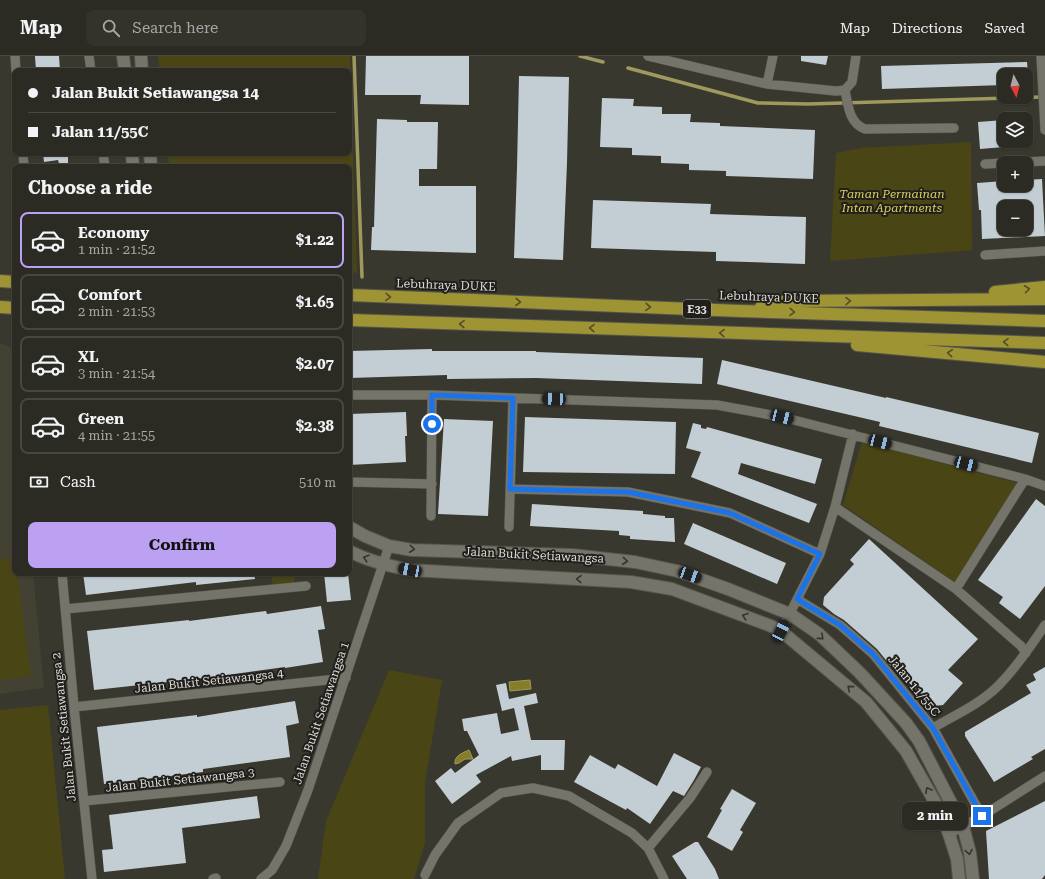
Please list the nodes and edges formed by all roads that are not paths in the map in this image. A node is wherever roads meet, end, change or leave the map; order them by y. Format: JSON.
{"nodes":[{"id":1,"x":15,"y":56,"type":"edge"},
{"id":2,"x":89,"y":56,"type":"edge"},
{"id":3,"x":123,"y":56,"type":"edge"},
{"id":4,"x":141,"y":56,"type":"edge"},
{"id":5,"x":648,"y":56,"type":"edge"},
{"id":6,"x":773,"y":56,"type":"edge"},
{"id":7,"x":856,"y":56,"type":"edge"},
{"id":8,"x":1041,"y":56,"type":"edge"},
{"id":9,"x":671,"y":59,"type":"edge"},
{"id":10,"x":16,"y":68,"type":"edge"},
{"id":11,"x":91,"y":68,"type":"edge"},
{"id":12,"x":125,"y":68,"type":"edge"},
{"id":13,"x":142,"y":68,"type":"edge"},
{"id":14,"x":768,"y":84,"type":"junction"},
{"id":15,"x":846,"y":94,"type":"junction"},
{"id":16,"x":1044,"y":113,"type":"edge"},
{"id":17,"x":954,"y":128,"type":"dead end"},
{"id":18,"x":1045,"y":130,"type":"edge"},
{"id":19,"x":1045,"y":161,"type":"edge"},
{"id":20,"x":1033,"y":162,"type":"edge"},
{"id":21,"x":997,"y":163,"type":"edge"},
{"id":22,"x":985,"y":164,"type":"dead end"},
{"id":23,"x":1045,"y":251,"type":"edge"},
{"id":24,"x":984,"y":255,"type":"dead end"},
{"id":25,"x":0,"y":281,"type":"edge"},
{"id":26,"x":12,"y":282,"type":"edge"},
{"id":27,"x":1045,"y":287,"type":"edge"},
{"id":28,"x":352,"y":295,"type":"edge"},
{"id":29,"x":1045,"y":299,"type":"edge"},
{"id":30,"x":933,"y":300,"type":"junction"},
{"id":31,"x":0,"y":307,"type":"edge"},
{"id":32,"x":12,"y":308,"type":"edge"},
{"id":33,"x":740,"y":311,"type":"junction"},
{"id":34,"x":352,"y":320,"type":"edge"},
{"id":35,"x":1045,"y":321,"type":"edge"},
{"id":36,"x":743,"y":334,"type":"junction"},
{"id":37,"x":1045,"y":343,"type":"edge"},
{"id":38,"x":1045,"y":362,"type":"edge"},
{"id":39,"x":432,"y":395,"type":"junction"},
{"id":40,"x":352,"y":396,"type":"edge"},
{"id":41,"x":513,"y":398,"type":"junction"},
{"id":42,"x":853,"y":434,"type":"junction"},
{"id":43,"x":1025,"y":479,"type":"junction"},
{"id":44,"x":352,"y":482,"type":"edge"},
{"id":45,"x":432,"y":484,"type":"junction"},
{"id":46,"x":1045,"y":486,"type":"edge"},
{"id":47,"x":510,"y":489,"type":"junction"},
{"id":48,"x":835,"y":507,"type":"junction"},
{"id":49,"x":431,"y":516,"type":"dead end"},
{"id":50,"x":509,"y":527,"type":"dead end"},
{"id":51,"x":352,"y":530,"type":"edge"},
{"id":52,"x":389,"y":546,"type":"junction"},
{"id":53,"x":352,"y":553,"type":"edge"},
{"id":54,"x":820,"y":554,"type":"junction"},
{"id":55,"x":383,"y":564,"type":"junction"},
{"id":56,"x":62,"y":576,"type":"edge"},
{"id":57,"x":306,"y":586,"type":"dead end"},
{"id":58,"x":956,"y":589,"type":"junction"},
{"id":59,"x":797,"y":599,"type":"junction"},
{"id":60,"x":65,"y":609,"type":"junction"},
{"id":61,"x":790,"y":614,"type":"junction"},
{"id":62,"x":1045,"y":625,"type":"edge"},
{"id":63,"x":781,"y":631,"type":"junction"},
{"id":64,"x":1026,"y":653,"type":"junction"},
{"id":65,"x":346,"y":678,"type":"junction"},
{"id":66,"x":74,"y":707,"type":"junction"},
{"id":67,"x":933,"y":728,"type":"junction"},
{"id":68,"x":707,"y":772,"type":"dead end"},
{"id":69,"x":1045,"y":776,"type":"edge"},
{"id":70,"x":280,"y":782,"type":"dead end"},
{"id":71,"x":84,"y":801,"type":"junction"},
{"id":72,"x":982,"y":816,"type":"junction"},
{"id":73,"x":963,"y":826,"type":"junction"},
{"id":74,"x":949,"y":834,"type":"junction"},
{"id":75,"x":648,"y":848,"type":"junction"},
{"id":76,"x":425,"y":876,"type":"dead end"},
{"id":77,"x":92,"y":879,"type":"edge"},
{"id":78,"x":260,"y":879,"type":"edge"},
{"id":79,"x":664,"y":879,"type":"edge"},
{"id":80,"x":959,"y":879,"type":"edge"},
{"id":81,"x":973,"y":879,"type":"edge"}],
"edges":[{"from":1,"to":10,"type":"street"},
{"from":2,"to":11,"type":"street"},
{"from":3,"to":12,"type":"street"},
{"from":4,"to":13,"type":"street"},
{"from":5,"to":9,"type":"street"},
{"from":6,"to":14,"type":"street"},
{"from":7,"to":15,"type":"street"},
{"from":8,"to":16,"type":"street"},
{"from":9,"to":14,"type":"street"},
{"from":14,"to":15,"type":"street"},
{"from":15,"to":17,"type":"street"},
{"from":16,"to":18,"type":"street"},
{"from":19,"to":20,"type":"street"},
{"from":21,"to":22,"type":"street"},
{"from":23,"to":24,"type":"street"},
{"from":25,"to":26,"type":"highway"},
{"from":30,"to":27,"type":"highway","one_way":true},
{"from":28,"to":33,"type":"highway","name":"Lebuhraya DUKE","number":"E33","one_way":true},
{"from":29,"to":30,"type":"highway"},
{"from":33,"to":30,"type":"highway","one_way":true},
{"from":31,"to":32,"type":"highway"},
{"from":33,"to":35,"type":"highway","name":"Lebuhraya DUKE","number":"E33","one_way":true},
{"from":36,"to":34,"type":"highway","number":"E33","one_way":true},
{"from":37,"to":36,"type":"highway","number":"E33","one_way":true},
{"from":38,"to":36,"type":"highway","one_way":true},
{"from":39,"to":40,"type":"street"},
{"from":39,"to":41,"type":"street"},
{"from":39,"to":45,"type":"street"},
{"from":41,"to":42,"type":"street"},
{"from":41,"to":47,"type":"street"},
{"from":42,"to":43,"type":"street"},
{"from":42,"to":48,"type":"street"},
{"from":43,"to":46,"type":"street"},
{"from":43,"to":58,"type":"street"},
{"from":44,"to":45,"type":"street"},
{"from":45,"to":49,"type":"street"},
{"from":47,"to":50,"type":"street"},
{"from":47,"to":54,"type":"street"},
{"from":48,"to":54,"type":"street"},
{"from":48,"to":58,"type":"street"},
{"from":51,"to":52,"type":"street","name":"Jalan Bukit Setiawangsa"},
{"from":52,"to":55,"type":"street","name":"Jalan Bukit Setiawangsa 1"},
{"from":52,"to":61,"type":"street","name":"Jalan Bukit Setiawangsa","one_way":true},
{"from":55,"to":53,"type":"street","name":"Jalan Bukit Setiawangsa","one_way":true},
{"from":54,"to":59,"type":"street"},
{"from":63,"to":55,"type":"street","name":"Jalan Bukit Setiawangsa","one_way":true},
{"from":55,"to":65,"type":"street","name":"Jalan Bukit Setiawangsa 1"},
{"from":56,"to":60,"type":"street","name":"Jalan Bukit Setiawangsa 2"},
{"from":57,"to":60,"type":"street"},
{"from":58,"to":64,"type":"street"},
{"from":59,"to":61,"type":"street"},
{"from":59,"to":67,"type":"street","name":"Jalan 11/55C"},
{"from":60,"to":66,"type":"street","name":"Jalan Bukit Setiawangsa 2"},
{"from":61,"to":63,"type":"street"},
{"from":61,"to":73,"type":"street","name":"Jalan Bukit Setiawangsa","one_way":true},
{"from":62,"to":64,"type":"street"},
{"from":74,"to":63,"type":"street","name":"Jalan Bukit Setiawangsa","one_way":true},
{"from":64,"to":67,"type":"street"},
{"from":65,"to":66,"type":"street","name":"Jalan Bukit Setiawangsa 4"},
{"from":65,"to":78,"type":"street","name":"Jalan Bukit Setiawangsa 1"},
{"from":66,"to":71,"type":"street","name":"Jalan Bukit Setiawangsa 2"},
{"from":67,"to":72,"type":"street","name":"Jalan 11/55C"},
{"from":68,"to":75,"type":"street"},
{"from":69,"to":72,"type":"street"},
{"from":70,"to":71,"type":"street","name":"Jalan Bukit Setiawangsa 3"},
{"from":71,"to":77,"type":"street","name":"Jalan Bukit Setiawangsa 2"},
{"from":72,"to":73,"type":"street"},
{"from":73,"to":74,"type":"street"},
{"from":73,"to":81,"type":"street","name":"Jalan Bukit Setiawangsa","one_way":true},
{"from":74,"to":80,"type":"street","name":"Jalan Bukit Setiawangsa"},
{"from":75,"to":76,"type":"street"},
{"from":75,"to":79,"type":"street"}]}
